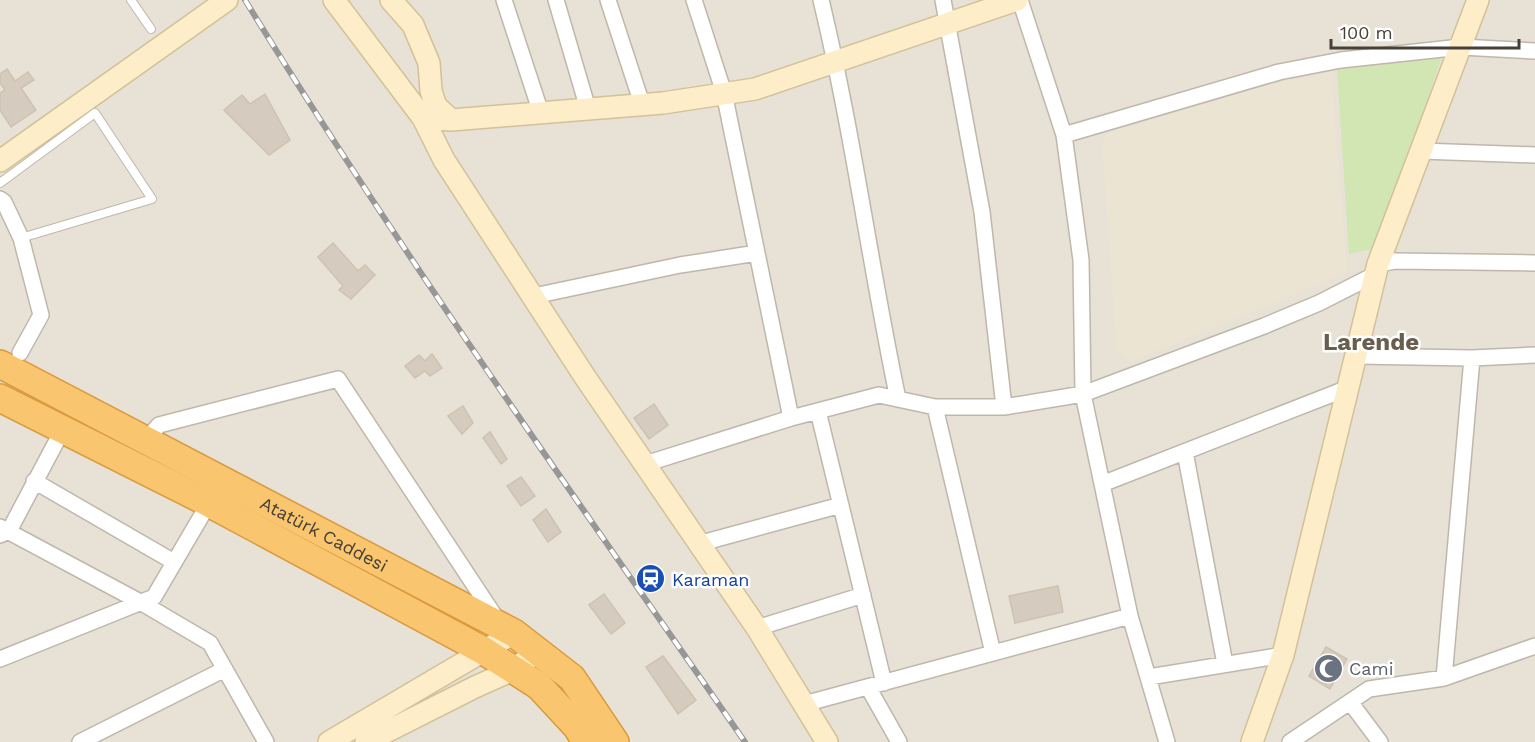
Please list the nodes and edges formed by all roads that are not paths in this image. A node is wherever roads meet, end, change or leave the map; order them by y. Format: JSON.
{"nodes":[{"id":1,"x":131,"y":0,"type":"edge"},
{"id":2,"x":227,"y":0,"type":"edge"},
{"id":3,"x":334,"y":0,"type":"edge"},
{"id":4,"x":391,"y":0,"type":"edge"},
{"id":5,"x":504,"y":0,"type":"edge"},
{"id":6,"x":556,"y":0,"type":"edge"},
{"id":7,"x":608,"y":0,"type":"edge"},
{"id":8,"x":694,"y":0,"type":"edge"},
{"id":9,"x":821,"y":0,"type":"edge"},
{"id":10,"x":943,"y":0,"type":"edge"},
{"id":11,"x":1018,"y":0,"type":"edge"},
{"id":12,"x":1478,"y":0,"type":"edge"},
{"id":13,"x":948,"y":23,"type":"junction"},
{"id":14,"x":151,"y":29,"type":"dead end"},
{"id":15,"x":1461,"y":47,"type":"junction"},
{"id":16,"x":1535,"y":51,"type":"edge"},
{"id":17,"x":836,"y":61,"type":"junction"},
{"id":18,"x":724,"y":93,"type":"junction"},
{"id":19,"x":642,"y":105,"type":"junction"},
{"id":20,"x":588,"y":109,"type":"junction"},
{"id":21,"x":541,"y":113,"type":"junction"},
{"id":22,"x":423,"y":118,"type":"junction"},
{"id":23,"x":452,"y":120,"type":"junction"},
{"id":24,"x":1064,"y":135,"type":"junction"},
{"id":25,"x":1421,"y":151,"type":"junction"},
{"id":26,"x":1535,"y":155,"type":"edge"},
{"id":27,"x":0,"y":161,"type":"edge"},
{"id":28,"x":0,"y":183,"type":"edge"},
{"id":29,"x":0,"y":199,"type":"edge"},
{"id":30,"x":21,"y":238,"type":"junction"},
{"id":31,"x":757,"y":253,"type":"junction"},
{"id":32,"x":1535,"y":263,"type":"edge"},
{"id":33,"x":1377,"y":269,"type":"junction"},
{"id":34,"x":534,"y":296,"type":"junction"},
{"id":35,"x":1535,"y":355,"type":"edge"},
{"id":36,"x":1356,"y":356,"type":"junction"},
{"id":37,"x":1472,"y":357,"type":"junction"},
{"id":38,"x":10,"y":359,"type":"edge"},
{"id":39,"x":1348,"y":388,"type":"junction"},
{"id":40,"x":1083,"y":394,"type":"junction"},
{"id":41,"x":0,"y":398,"type":"edge"},
{"id":42,"x":898,"y":399,"type":"junction"},
{"id":43,"x":934,"y":407,"type":"junction"},
{"id":44,"x":1004,"y":407,"type":"junction"},
{"id":45,"x":818,"y":411,"type":"junction"},
{"id":46,"x":791,"y":418,"type":"junction"},
{"id":47,"x":62,"y":431,"type":"junction"},
{"id":48,"x":145,"y":441,"type":"junction"},
{"id":49,"x":1185,"y":452,"type":"junction"},
{"id":50,"x":645,"y":464,"type":"junction"},
{"id":51,"x":34,"y":482,"type":"junction"},
{"id":52,"x":1102,"y":484,"type":"junction"},
{"id":53,"x":208,"y":502,"type":"junction"},
{"id":54,"x":841,"y":505,"type":"junction"},
{"id":55,"x":3,"y":531,"type":"edge"},
{"id":56,"x":698,"y":544,"type":"junction"},
{"id":57,"x":174,"y":562,"type":"junction"},
{"id":58,"x":863,"y":595,"type":"junction"},
{"id":59,"x":142,"y":603,"type":"junction"},
{"id":60,"x":1130,"y":616,"type":"junction"},
{"id":61,"x":757,"y":628,"type":"junction"},
{"id":62,"x":507,"y":629,"type":"junction"},
{"id":63,"x":1535,"y":646,"type":"edge"},
{"id":64,"x":484,"y":651,"type":"junction"},
{"id":65,"x":538,"y":651,"type":"junction"},
{"id":66,"x":993,"y":653,"type":"junction"},
{"id":67,"x":1283,"y":655,"type":"junction"},
{"id":68,"x":0,"y":659,"type":"edge"},
{"id":69,"x":1225,"y":664,"type":"junction"},
{"id":70,"x":225,"y":669,"type":"junction"},
{"id":71,"x":513,"y":670,"type":"junction"},
{"id":72,"x":1149,"y":677,"type":"junction"},
{"id":73,"x":1444,"y":678,"type":"junction"},
{"id":74,"x":884,"y":683,"type":"junction"},
{"id":75,"x":868,"y":687,"type":"junction"},
{"id":76,"x":1350,"y":702,"type":"junction"},
{"id":77,"x":804,"y":704,"type":"junction"},
{"id":78,"x":80,"y":742,"type":"edge"},
{"id":79,"x":266,"y":742,"type":"edge"},
{"id":80,"x":329,"y":742,"type":"edge"},
{"id":81,"x":366,"y":742,"type":"edge"},
{"id":82,"x":586,"y":742,"type":"edge"},
{"id":83,"x":615,"y":742,"type":"edge"},
{"id":84,"x":827,"y":742,"type":"edge"},
{"id":85,"x":899,"y":742,"type":"edge"},
{"id":86,"x":1167,"y":742,"type":"edge"},
{"id":87,"x":1252,"y":742,"type":"edge"},
{"id":88,"x":1290,"y":742,"type":"edge"},
{"id":89,"x":1380,"y":742,"type":"edge"}],
"edges":[{"from":1,"to":14,"type":"lane"},
{"from":2,"to":27,"type":"main road"},
{"from":3,"to":22,"type":"main road"},
{"from":4,"to":23,"type":"main road"},
{"from":5,"to":21,"type":"street"},
{"from":6,"to":20,"type":"street"},
{"from":7,"to":19,"type":"street"},
{"from":8,"to":18,"type":"street"},
{"from":9,"to":17,"type":"street"},
{"from":10,"to":13,"type":"street"},
{"from":11,"to":13,"type":"main road"},
{"from":11,"to":24,"type":"street"},
{"from":12,"to":15,"type":"main road"},
{"from":13,"to":17,"type":"main road"},
{"from":13,"to":44,"type":"street"},
{"from":15,"to":16,"type":"street"},
{"from":15,"to":24,"type":"street"},
{"from":15,"to":25,"type":"main road"},
{"from":17,"to":18,"type":"main road"},
{"from":17,"to":42,"type":"street"},
{"from":18,"to":19,"type":"main road"},
{"from":18,"to":31,"type":"street"},
{"from":19,"to":20,"type":"main road"},
{"from":20,"to":21,"type":"main road"},
{"from":21,"to":23,"type":"main road"},
{"from":22,"to":23,"type":"main road"},
{"from":22,"to":34,"type":"main road"},
{"from":24,"to":40,"type":"street"},
{"from":25,"to":26,"type":"street"},
{"from":25,"to":33,"type":"main road"},
{"from":28,"to":30,"type":"lane"},
{"from":29,"to":30,"type":"street"},
{"from":30,"to":38,"type":"street"},
{"from":31,"to":34,"type":"street"},
{"from":31,"to":46,"type":"street"},
{"from":32,"to":33,"type":"street"},
{"from":33,"to":36,"type":"main road"},
{"from":33,"to":40,"type":"street"},
{"from":34,"to":50,"type":"main road"},
{"from":35,"to":37,"type":"street"},
{"from":36,"to":37,"type":"street"},
{"from":36,"to":39,"type":"main road"},
{"from":37,"to":73,"type":"street"},
{"from":38,"to":48,"type":"highway","name":"Atatürk Caddesi"},
{"from":39,"to":49,"type":"street"},
{"from":39,"to":67,"type":"main road"},
{"from":40,"to":44,"type":"street"},
{"from":40,"to":52,"type":"street"},
{"from":41,"to":47,"type":"highway","name":"Atatürk Caddesi"},
{"from":42,"to":43,"type":"street"},
{"from":42,"to":45,"type":"street"},
{"from":43,"to":44,"type":"street"},
{"from":43,"to":66,"type":"street"},
{"from":45,"to":46,"type":"street"},
{"from":45,"to":54,"type":"street"},
{"from":46,"to":50,"type":"street"},
{"from":47,"to":51,"type":"street"},
{"from":47,"to":53,"type":"highway","name":"Atatürk Caddesi"},
{"from":48,"to":62,"type":"highway","name":"Atatürk Caddesi"},
{"from":48,"to":62,"type":"street"},
{"from":49,"to":52,"type":"street"},
{"from":49,"to":69,"type":"street"},
{"from":50,"to":56,"type":"main road"},
{"from":51,"to":55,"type":"street"},
{"from":51,"to":57,"type":"street"},
{"from":52,"to":60,"type":"street"},
{"from":53,"to":57,"type":"street"},
{"from":53,"to":64,"type":"highway","name":"Atatürk Caddesi"},
{"from":54,"to":56,"type":"street"},
{"from":54,"to":58,"type":"street"},
{"from":55,"to":59,"type":"street"},
{"from":56,"to":61,"type":"main road"},
{"from":57,"to":59,"type":"street"},
{"from":58,"to":61,"type":"street"},
{"from":58,"to":74,"type":"street"},
{"from":59,"to":68,"type":"street"},
{"from":59,"to":70,"type":"street"},
{"from":60,"to":66,"type":"street"},
{"from":60,"to":72,"type":"street"},
{"from":61,"to":77,"type":"main road"},
{"from":62,"to":64,"type":"main road"},
{"from":62,"to":65,"type":"highway","name":"Atatürk Caddesi"},
{"from":63,"to":73,"type":"street"},
{"from":64,"to":71,"type":"highway","name":"Atatürk Caddesi"},
{"from":64,"to":80,"type":"main road"},
{"from":65,"to":71,"type":"main road"},
{"from":65,"to":83,"type":"highway","name":"Atatürk Caddesi"},
{"from":66,"to":74,"type":"street"},
{"from":67,"to":69,"type":"street"},
{"from":67,"to":87,"type":"main road"},
{"from":69,"to":72,"type":"street"},
{"from":70,"to":78,"type":"street"},
{"from":70,"to":79,"type":"street"},
{"from":71,"to":81,"type":"main road"},
{"from":71,"to":82,"type":"highway","name":"Atatürk Caddesi"},
{"from":72,"to":86,"type":"street"},
{"from":73,"to":76,"type":"street"},
{"from":74,"to":75,"type":"street"},
{"from":75,"to":77,"type":"street"},
{"from":75,"to":85,"type":"street"},
{"from":76,"to":88,"type":"street"},
{"from":76,"to":89,"type":"street"},
{"from":77,"to":84,"type":"main road"}]}
